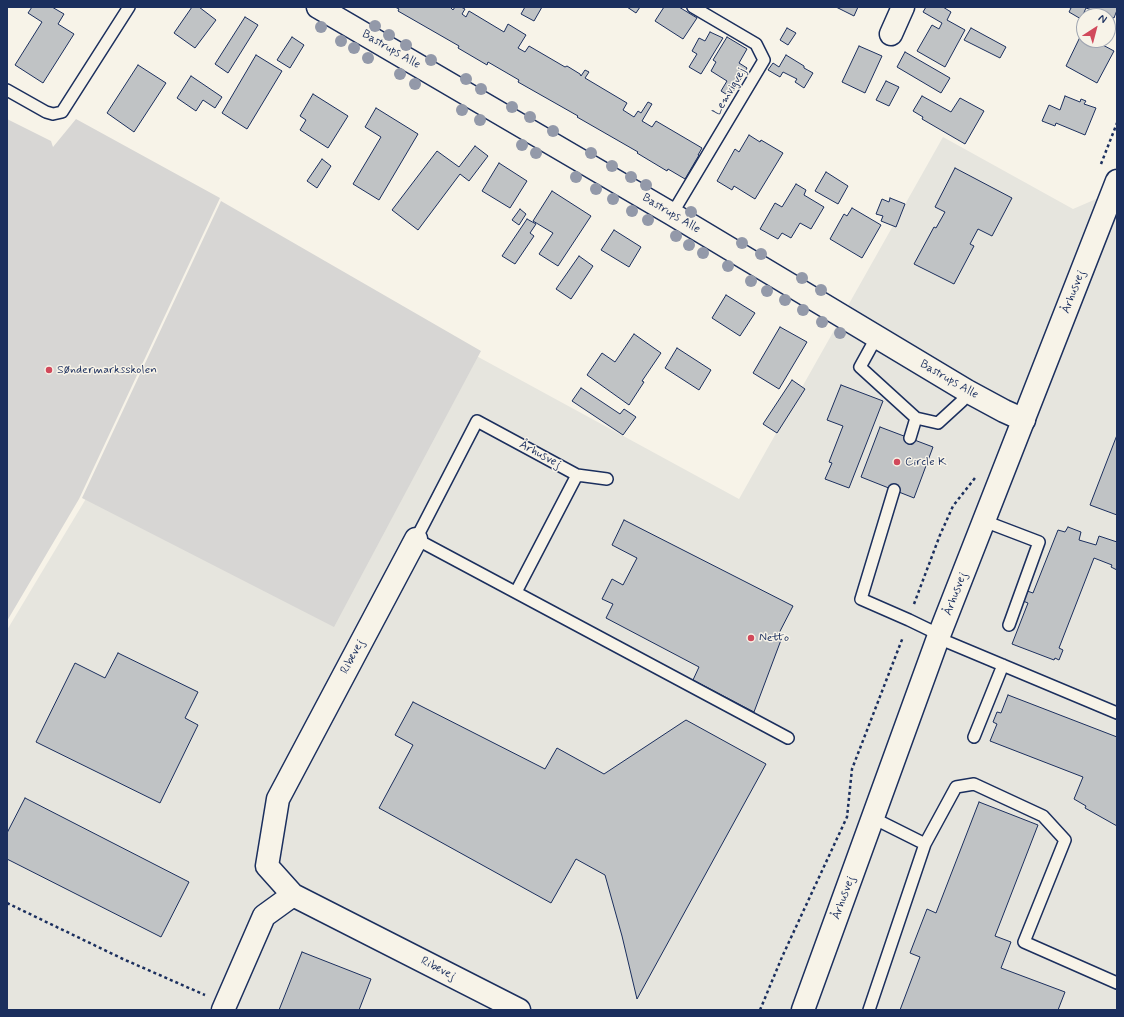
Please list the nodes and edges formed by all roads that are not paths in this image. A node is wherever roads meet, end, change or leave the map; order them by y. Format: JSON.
{"nodes":[{"id":1,"x":129,"y":7,"type":"edge"},
{"id":2,"x":318,"y":7,"type":"edge"},
{"id":3,"x":693,"y":7,"type":"edge"},
{"id":4,"x":903,"y":7,"type":"edge"},
{"id":5,"x":891,"y":34,"type":"dead end"},
{"id":6,"x":7,"y":90,"type":"edge"},
{"id":7,"x":1117,"y":181,"type":"edge"},
{"id":8,"x":672,"y":214,"type":"junction"},
{"id":9,"x":876,"y":338,"type":"junction"},
{"id":10,"x":967,"y":391,"type":"junction"},
{"id":11,"x":916,"y":418,"type":"junction"},
{"id":12,"x":1024,"y":420,"type":"junction"},
{"id":13,"x":477,"y":421,"type":"joint"},
{"id":14,"x":910,"y":438,"type":"dead end"},
{"id":15,"x":577,"y":475,"type":"junction"},
{"id":16,"x":607,"y":479,"type":"dead end"},
{"id":17,"x":894,"y":490,"type":"dead end"},
{"id":18,"x":984,"y":522,"type":"junction"},
{"id":19,"x":416,"y":539,"type":"junction"},
{"id":20,"x":516,"y":592,"type":"junction"},
{"id":21,"x":1009,"y":625,"type":"dead end"},
{"id":22,"x":939,"y":637,"type":"junction"},
{"id":23,"x":1004,"y":666,"type":"junction"},
{"id":24,"x":1117,"y":713,"type":"edge"},
{"id":25,"x":974,"y":737,"type":"dead end"},
{"id":26,"x":788,"y":738,"type":"dead end"},
{"id":27,"x":873,"y":818,"type":"junction"},
{"id":28,"x":925,"y":844,"type":"junction"},
{"id":29,"x":292,"y":896,"type":"junction"},
{"id":30,"x":1117,"y":983,"type":"edge"},
{"id":31,"x":225,"y":1007,"type":"edge"},
{"id":32,"x":519,"y":1010,"type":"edge"},
{"id":33,"x":803,"y":1010,"type":"edge"},
{"id":34,"x":869,"y":1010,"type":"edge"}],
"edges":[{"from":1,"to":6,"type":"lane"},
{"from":2,"to":8,"type":"street","name":"Bastrups Alle"},
{"from":3,"to":8,"type":"lane","name":"Lemvigvej"},
{"from":4,"to":5,"type":"street"},
{"from":7,"to":12,"type":"street","name":"Århusvej"},
{"from":8,"to":9,"type":"street","name":"Bastrups Alle"},
{"from":9,"to":10,"type":"street","name":"Bastrups Alle"},
{"from":9,"to":11,"type":"lane"},
{"from":10,"to":11,"type":"lane"},
{"from":10,"to":12,"type":"street","name":"Bastrups Alle"},
{"from":11,"to":14,"type":"lane"},
{"from":12,"to":18,"type":"street","name":"Århusvej"},
{"from":13,"to":15,"type":"lane","name":"Århusvej"},
{"from":13,"to":19,"type":"lane","name":"Ribevej"},
{"from":15,"to":16,"type":"lane","name":"Århusvej"},
{"from":15,"to":20,"type":"lane"},
{"from":17,"to":22,"type":"lane"},
{"from":18,"to":21,"type":"lane"},
{"from":18,"to":22,"type":"street","name":"Århusvej"},
{"from":19,"to":20,"type":"lane"},
{"from":19,"to":29,"type":"street","name":"Ribevej"},
{"from":20,"to":26,"type":"lane"},
{"from":22,"to":23,"type":"lane"},
{"from":22,"to":27,"type":"street","name":"Århusvej"},
{"from":23,"to":24,"type":"lane"},
{"from":23,"to":25,"type":"lane"},
{"from":27,"to":28,"type":"lane"},
{"from":27,"to":33,"type":"street","name":"Århusvej"},
{"from":28,"to":30,"type":"lane"},
{"from":28,"to":34,"type":"lane"},
{"from":29,"to":31,"type":"street"},
{"from":29,"to":32,"type":"street","name":"Ribevej"}]}
